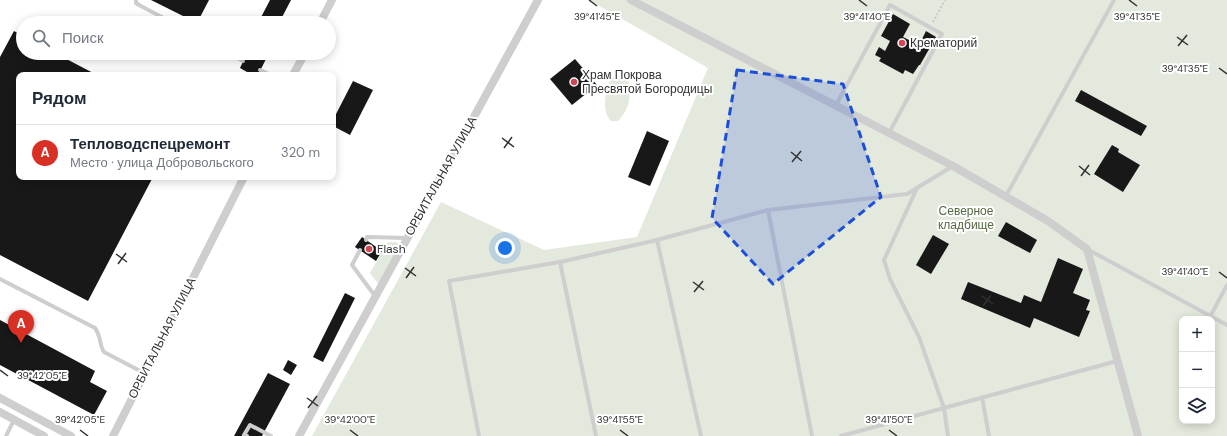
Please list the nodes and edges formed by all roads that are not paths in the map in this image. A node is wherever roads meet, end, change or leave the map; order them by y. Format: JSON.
{"nodes":[{"id":1,"x":136,"y":0,"type":"edge"},
{"id":2,"x":332,"y":0,"type":"edge"},
{"id":3,"x":538,"y":0,"type":"edge"},
{"id":4,"x":631,"y":0,"type":"edge"},
{"id":5,"x":1114,"y":0,"type":"edge"},
{"id":6,"x":160,"y":16,"type":"edge"},
{"id":7,"x":324,"y":16,"type":"edge"},
{"id":8,"x":301,"y":60,"type":"edge"},
{"id":9,"x":260,"y":70,"type":"dead end"},
{"id":10,"x":264,"y":72,"type":"edge"},
{"id":11,"x":295,"y":72,"type":"edge"},
{"id":12,"x":836,"y":106,"type":"junction"},
{"id":13,"x":889,"y":133,"type":"junction"},
{"id":14,"x":953,"y":166,"type":"junction"},
{"id":15,"x":242,"y":180,"type":"edge"},
{"id":16,"x":917,"y":188,"type":"junction"},
{"id":17,"x":1006,"y":196,"type":"junction"},
{"id":18,"x":768,"y":210,"type":"junction"},
{"id":19,"x":407,"y":238,"type":"junction"},
{"id":20,"x":366,"y":240,"type":"dead end"},
{"id":21,"x":657,"y":240,"type":"junction"},
{"id":22,"x":1087,"y":249,"type":"junction"},
{"id":23,"x":360,"y":250,"type":"dead end"},
{"id":24,"x":560,"y":262,"type":"junction"},
{"id":25,"x":0,"y":279,"type":"edge"},
{"id":26,"x":1227,"y":285,"type":"edge"},
{"id":27,"x":375,"y":297,"type":"junction"},
{"id":28,"x":1211,"y":315,"type":"junction"},
{"id":29,"x":1227,"y":324,"type":"edge"},
{"id":30,"x":1118,"y":360,"type":"junction"},
{"id":31,"x":144,"y":373,"type":"junction"},
{"id":32,"x":982,"y":397,"type":"junction"},
{"id":33,"x":0,"y":398,"type":"edge"},
{"id":34,"x":944,"y":408,"type":"junction"},
{"id":35,"x":0,"y":412,"type":"edge"},
{"id":36,"x":14,"y":420,"type":"junction"},
{"id":37,"x":6,"y":436,"type":"edge"},
{"id":38,"x":44,"y":436,"type":"edge"},
{"id":39,"x":70,"y":436,"type":"edge"},
{"id":40,"x":113,"y":436,"type":"edge"},
{"id":41,"x":247,"y":436,"type":"edge"},
{"id":42,"x":271,"y":436,"type":"edge"},
{"id":43,"x":299,"y":436,"type":"edge"},
{"id":44,"x":479,"y":436,"type":"edge"},
{"id":45,"x":596,"y":436,"type":"edge"},
{"id":46,"x":701,"y":436,"type":"edge"},
{"id":47,"x":812,"y":436,"type":"edge"},
{"id":48,"x":841,"y":436,"type":"edge"},
{"id":49,"x":948,"y":436,"type":"edge"},
{"id":50,"x":989,"y":436,"type":"edge"},
{"id":51,"x":1138,"y":436,"type":"edge"}],
"edges":[{"from":1,"to":6,"type":"lane"},
{"from":2,"to":7,"type":"street"},
{"from":3,"to":19,"type":"street","name":"ОРБИТАЛЬНАЯ УЛИЦА"},
{"from":4,"to":12,"type":"street"},
{"from":5,"to":17,"type":"lane"},
{"from":8,"to":11,"type":"street"},
{"from":9,"to":10,"type":"lane"},
{"from":12,"to":13,"type":"street"},
{"from":12,"to":13,"type":"lane"},
{"from":13,"to":14,"type":"street"},
{"from":14,"to":16,"type":"lane"},
{"from":14,"to":17,"type":"street"},
{"from":15,"to":31,"type":"street","name":"ОРБИТАЛЬНАЯ УЛИЦА"},
{"from":16,"to":18,"type":"lane"},
{"from":16,"to":34,"type":"lane"},
{"from":17,"to":22,"type":"street"},
{"from":18,"to":21,"type":"lane"},
{"from":18,"to":47,"type":"lane"},
{"from":19,"to":20,"type":"lane"},
{"from":19,"to":27,"type":"street","name":"ОРБИТАЛЬНАЯ УЛИЦА"},
{"from":21,"to":24,"type":"lane"},
{"from":21,"to":46,"type":"lane"},
{"from":22,"to":28,"type":"lane"},
{"from":22,"to":30,"type":"street"},
{"from":23,"to":27,"type":"lane"},
{"from":24,"to":44,"type":"lane"},
{"from":24,"to":45,"type":"lane"},
{"from":25,"to":31,"type":"lane"},
{"from":26,"to":28,"type":"lane"},
{"from":27,"to":43,"type":"street","name":"ОРБИТАЛЬНАЯ УЛИЦА"},
{"from":28,"to":29,"type":"lane"},
{"from":30,"to":32,"type":"lane"},
{"from":30,"to":51,"type":"street"},
{"from":31,"to":40,"type":"street","name":"ОРБИТАЛЬНАЯ УЛИЦА"},
{"from":32,"to":34,"type":"lane"},
{"from":32,"to":50,"type":"lane"},
{"from":33,"to":39,"type":"street"},
{"from":34,"to":48,"type":"lane"},
{"from":34,"to":49,"type":"lane"},
{"from":35,"to":36,"type":"street"},
{"from":36,"to":37,"type":"lane"},
{"from":36,"to":38,"type":"street"},
{"from":41,"to":42,"type":"lane"}]}
